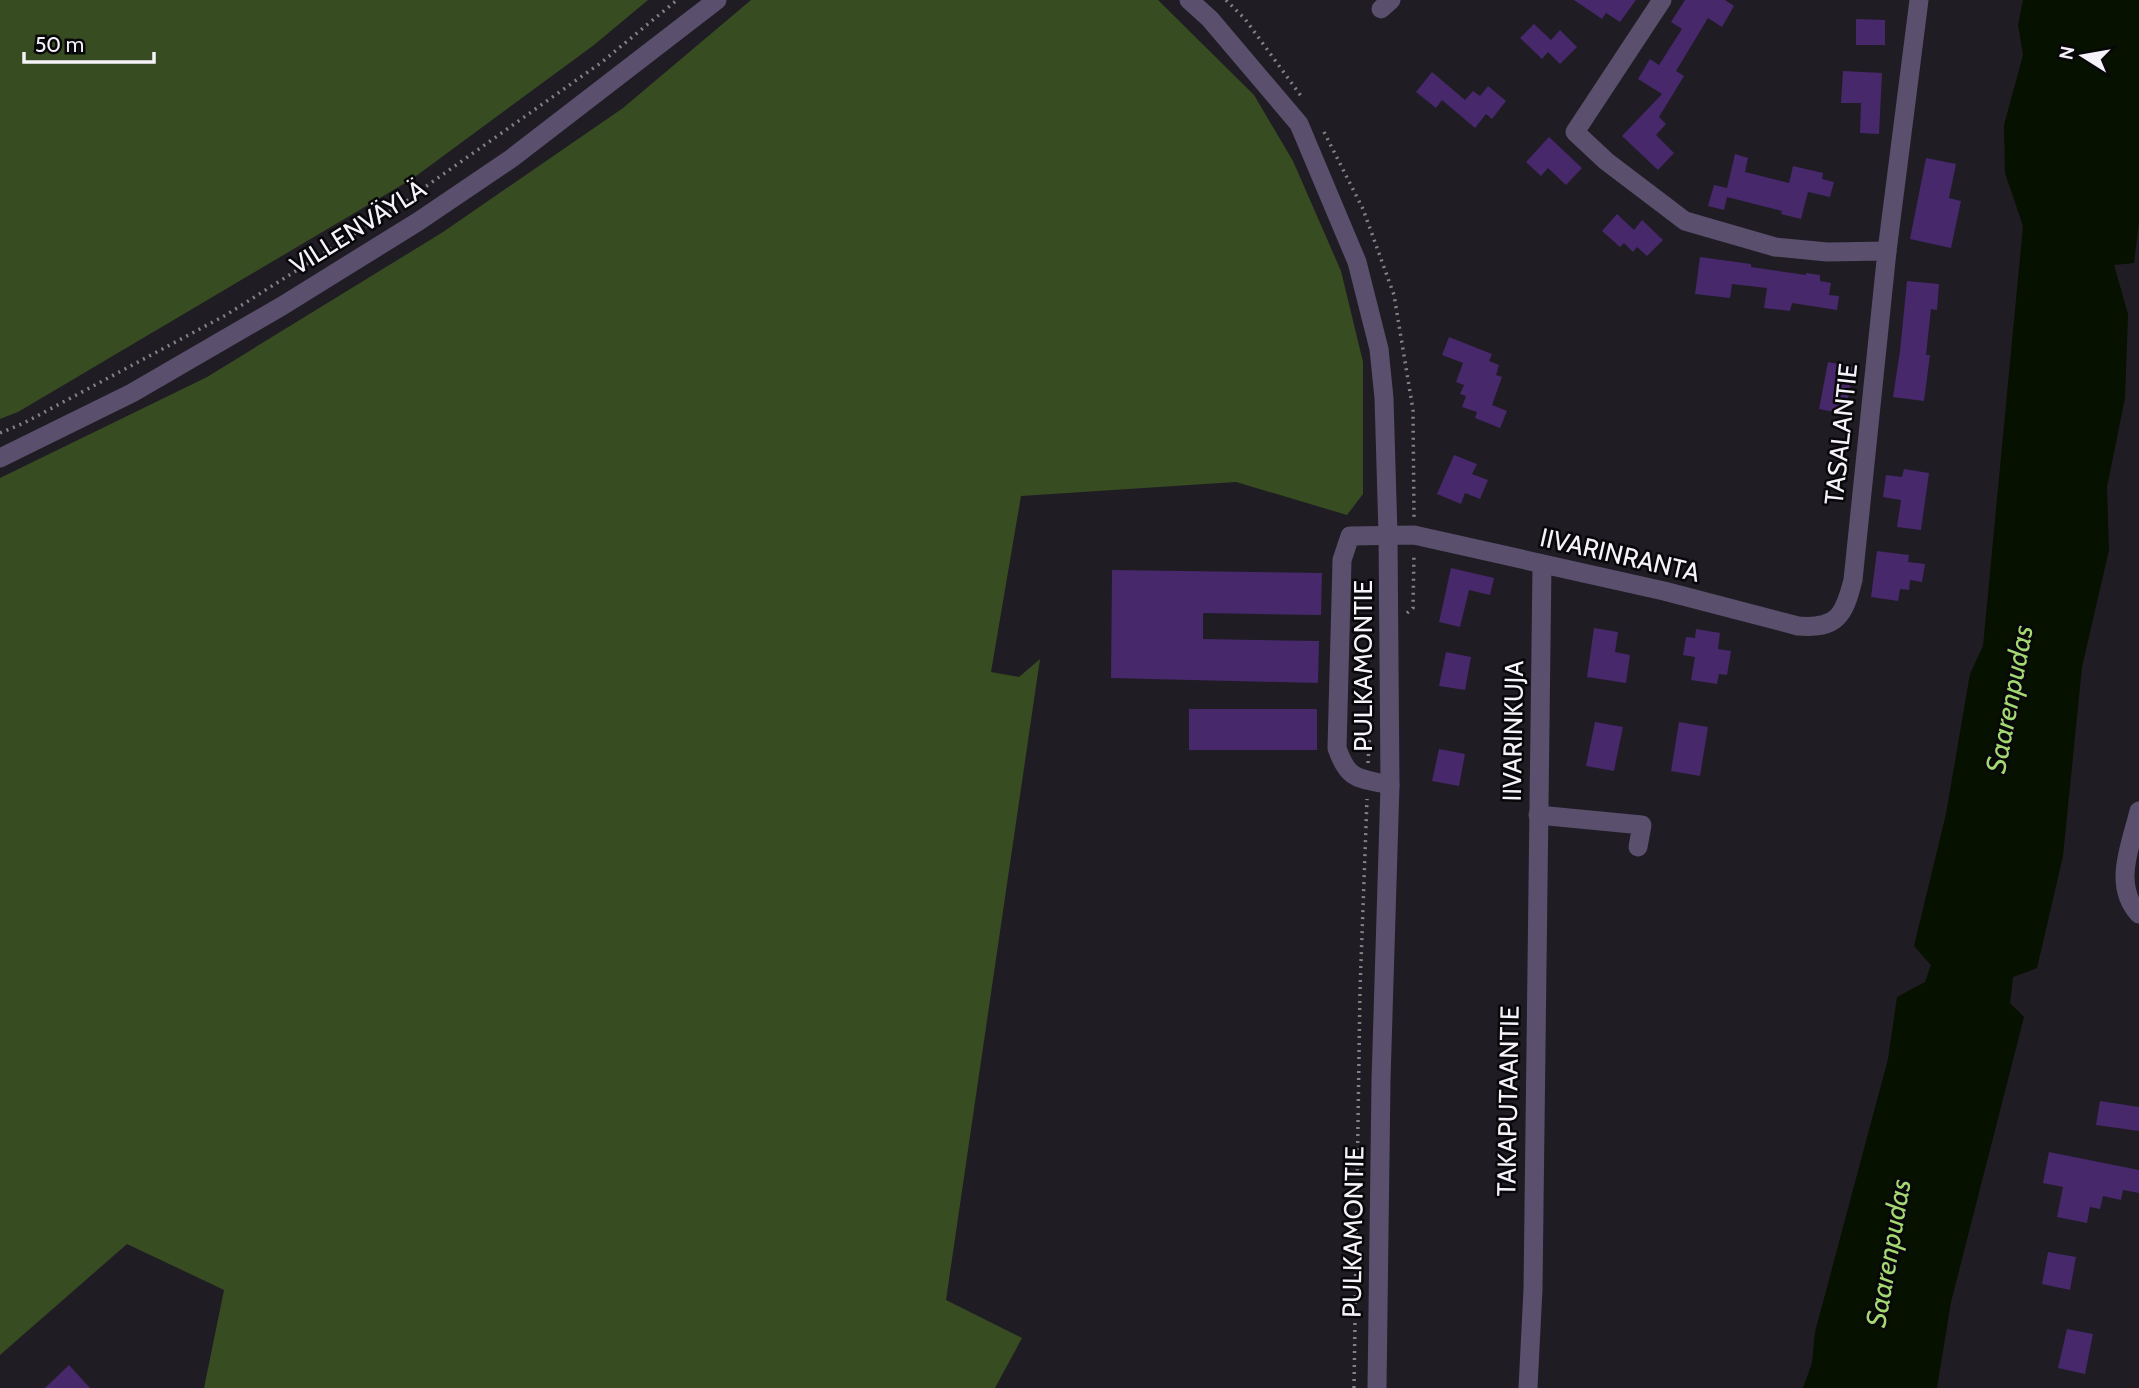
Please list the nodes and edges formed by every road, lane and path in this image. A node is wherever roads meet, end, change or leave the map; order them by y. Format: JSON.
{"nodes":[{"id":1,"x":677,"y":0,"type":"edge"},
{"id":2,"x":718,"y":0,"type":"edge"},
{"id":3,"x":1189,"y":0,"type":"edge"},
{"id":4,"x":1662,"y":0,"type":"edge"},
{"id":5,"x":1919,"y":0,"type":"edge"},
{"id":6,"x":1887,"y":251,"type":"junction"},
{"id":7,"x":0,"y":433,"type":"edge"},
{"id":8,"x":0,"y":458,"type":"edge"},
{"id":9,"x":1388,"y":534,"type":"junction"},
{"id":10,"x":1542,"y":564,"type":"junction"},
{"id":11,"x":1837,"y":619,"type":"joint"},
{"id":12,"x":1390,"y":785,"type":"junction"},
{"id":13,"x":2139,"y":811,"type":"edge"},
{"id":14,"x":1538,"y":815,"type":"junction"},
{"id":15,"x":1638,"y":847,"type":"dead end"},
{"id":16,"x":2139,"y":914,"type":"edge"},
{"id":17,"x":1377,"y":1388,"type":"edge"},
{"id":18,"x":1528,"y":1388,"type":"edge"}],
"edges":[{"from":1,"to":7,"type":"path"},
{"from":2,"to":8,"type":"street","name":"VILLENVÄYLÄ"},
{"from":3,"to":9,"type":"street","name":"PULKAMONTIE"},
{"from":4,"to":6,"type":"street"},
{"from":5,"to":6,"type":"street","name":"TASALANTIE"},
{"from":6,"to":11,"type":"street","name":"TASALANTIE"},
{"from":9,"to":10,"type":"street","name":"IIVARINRANTA"},
{"from":9,"to":12,"type":"street","name":"PULKAMONTIE"},
{"from":9,"to":12,"type":"street","name":"IIVARINRANTA"},
{"from":10,"to":11,"type":"street","name":"IIVARINRANTA"},
{"from":10,"to":14,"type":"street","name":"IIVARINKUJA"},
{"from":12,"to":17,"type":"street","name":"PULKAMONTIE"},
{"from":13,"to":16,"type":"street"},
{"from":14,"to":15,"type":"street","name":"IIVARINKUJA"},
{"from":14,"to":18,"type":"street","name":"TAKAPUTAANTIE"}]}
